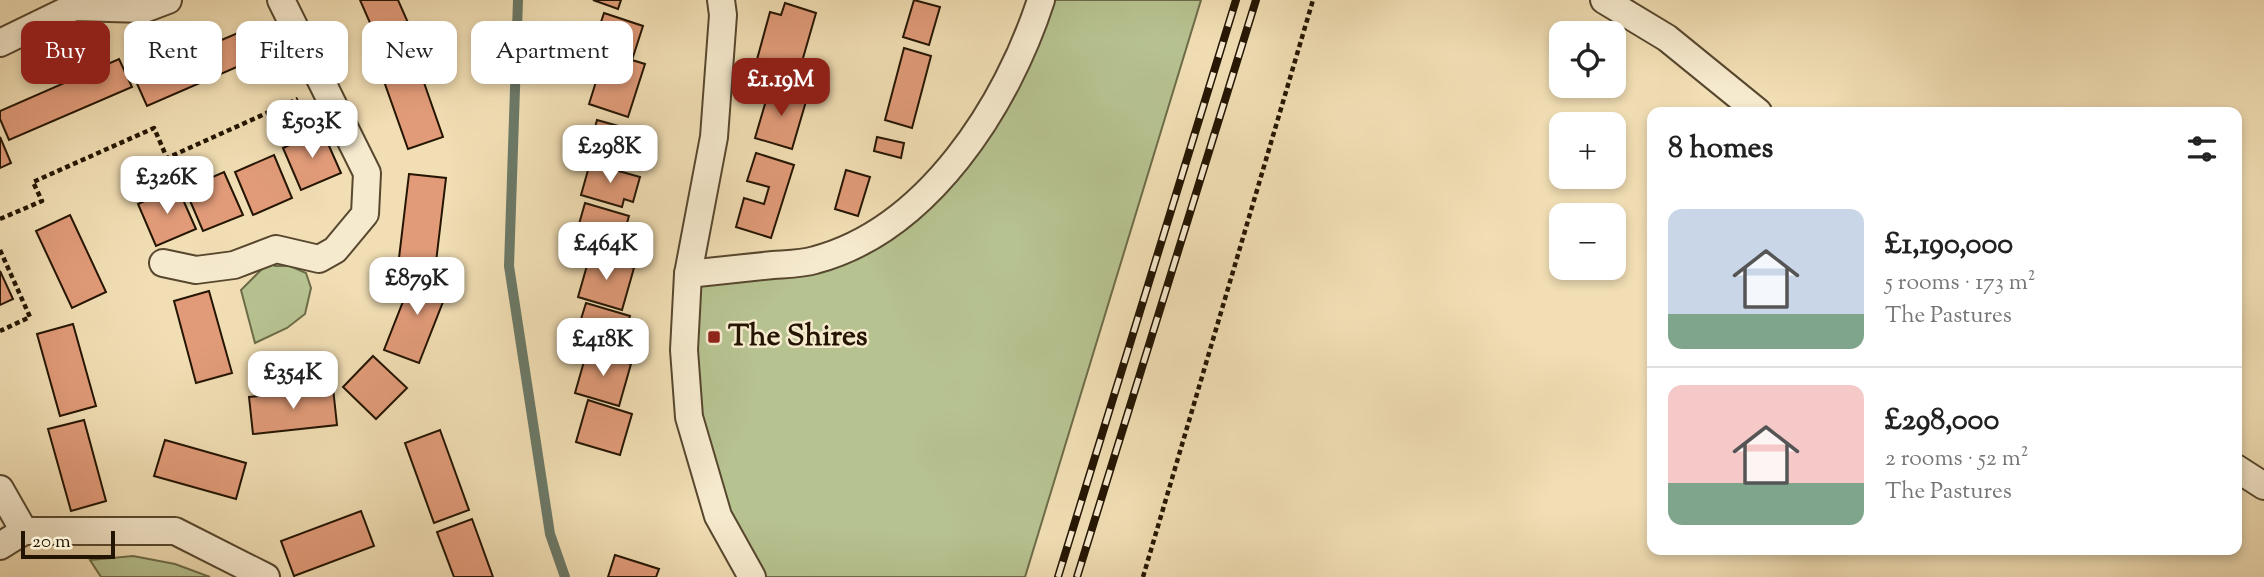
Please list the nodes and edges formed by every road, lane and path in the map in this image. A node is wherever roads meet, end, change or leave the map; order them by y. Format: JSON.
{"nodes":[{"id":1,"x":168,"y":0,"type":"edge"},
{"id":2,"x":282,"y":0,"type":"edge"},
{"id":3,"x":721,"y":0,"type":"edge"},
{"id":4,"x":1041,"y":0,"type":"edge"},
{"id":5,"x":1313,"y":0,"type":"edge"},
{"id":6,"x":1604,"y":0,"type":"edge"},
{"id":7,"x":0,"y":43,"type":"edge"},
{"id":8,"x":324,"y":87,"type":"junction"},
{"id":9,"x":1752,"y":107,"type":"edge"},
{"id":10,"x":0,"y":219,"type":"edge"},
{"id":11,"x":0,"y":250,"type":"edge"},
{"id":12,"x":163,"y":263,"type":"dead end"},
{"id":13,"x":688,"y":274,"type":"junction"},
{"id":14,"x":0,"y":331,"type":"edge"},
{"id":15,"x":2242,"y":472,"type":"edge"},
{"id":16,"x":2264,"y":486,"type":"edge"},
{"id":17,"x":0,"y":489,"type":"edge"},
{"id":18,"x":24,"y":531,"type":"junction"},
{"id":19,"x":0,"y":546,"type":"edge"},
{"id":20,"x":266,"y":577,"type":"edge"},
{"id":21,"x":752,"y":577,"type":"edge"},
{"id":22,"x":1143,"y":577,"type":"edge"}],
"edges":[{"from":1,"to":7,"type":"street"},
{"from":2,"to":8,"type":"street"},
{"from":3,"to":13,"type":"street"},
{"from":4,"to":13,"type":"street"},
{"from":5,"to":22,"type":"path"},
{"from":6,"to":9,"type":"street"},
{"from":8,"to":10,"type":"path"},
{"from":8,"to":12,"type":"street"},
{"from":11,"to":14,"type":"path"},
{"from":13,"to":21,"type":"street"},
{"from":15,"to":16,"type":"street"},
{"from":17,"to":18,"type":"street"},
{"from":18,"to":19,"type":"street"},
{"from":18,"to":20,"type":"street"}]}
